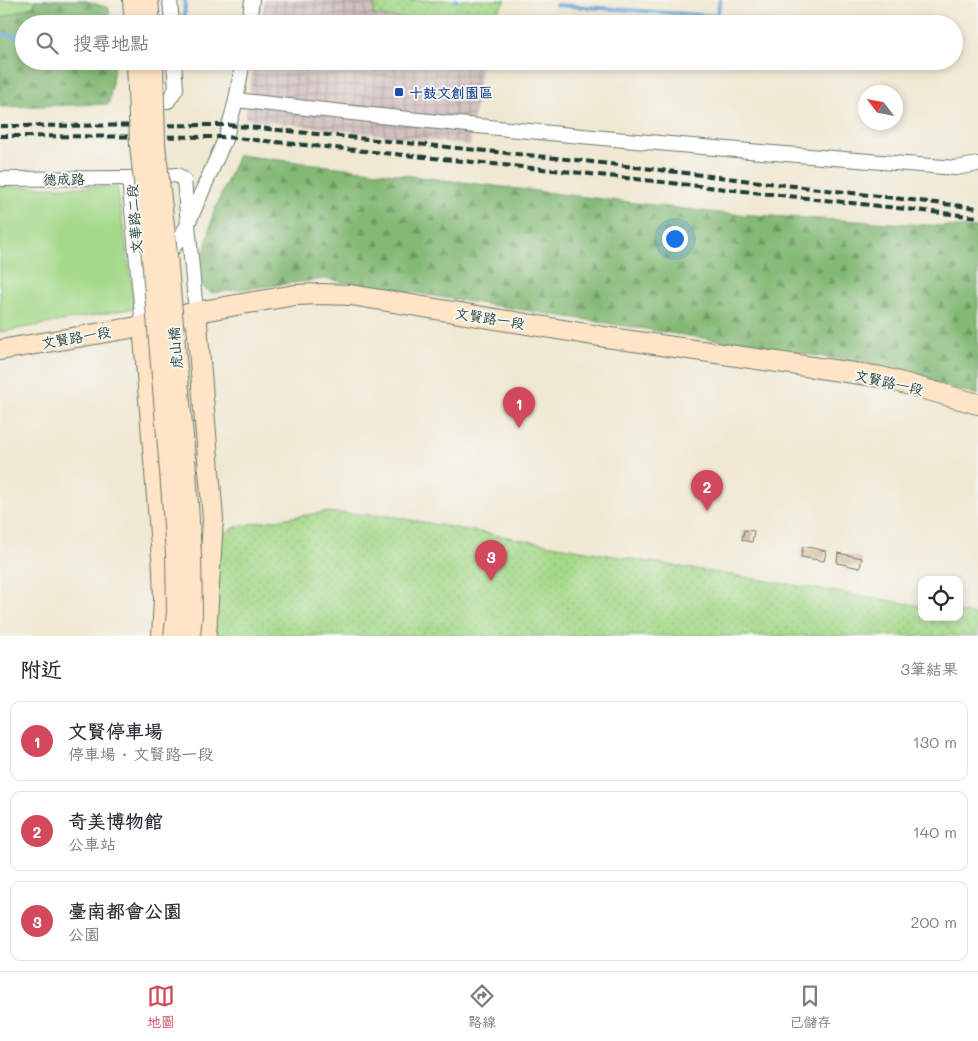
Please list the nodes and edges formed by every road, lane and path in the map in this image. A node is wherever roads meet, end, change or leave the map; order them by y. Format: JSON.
{"nodes":[{"id":1,"x":124,"y":0,"type":"edge"},
{"id":2,"x":133,"y":0,"type":"edge"},
{"id":3,"x":148,"y":0,"type":"edge"},
{"id":4,"x":170,"y":0,"type":"edge"},
{"id":5,"x":252,"y":0,"type":"edge"},
{"id":6,"x":125,"y":15,"type":"edge"},
{"id":7,"x":134,"y":15,"type":"edge"},
{"id":8,"x":149,"y":15,"type":"edge"},
{"id":9,"x":171,"y":15,"type":"edge"},
{"id":10,"x":250,"y":15,"type":"edge"},
{"id":11,"x":129,"y":70,"type":"edge"},
{"id":12,"x":137,"y":70,"type":"edge"},
{"id":13,"x":153,"y":70,"type":"edge"},
{"id":14,"x":175,"y":70,"type":"edge"},
{"id":15,"x":241,"y":70,"type":"edge"},
{"id":16,"x":236,"y":100,"type":"junction"},
{"id":17,"x":978,"y":164,"type":"edge"},
{"id":18,"x":129,"y":178,"type":"junction"},
{"id":19,"x":0,"y":179,"type":"edge"},
{"id":20,"x":187,"y":226,"type":"junction"},
{"id":21,"x":141,"y":300,"type":"junction"},
{"id":22,"x":196,"y":312,"type":"junction"},
{"id":23,"x":143,"y":326,"type":"junction"},
{"id":24,"x":0,"y":350,"type":"edge"},
{"id":25,"x":978,"y":404,"type":"edge"},
{"id":26,"x":162,"y":636,"type":"edge"},
{"id":27,"x":174,"y":636,"type":"edge"},
{"id":28,"x":190,"y":636,"type":"edge"},
{"id":29,"x":206,"y":636,"type":"edge"}],
"edges":[{"from":1,"to":6,"type":"street"},
{"from":2,"to":7,"type":"street"},
{"from":3,"to":8,"type":"street"},
{"from":4,"to":9,"type":"street"},
{"from":5,"to":10,"type":"street"},
{"from":11,"to":14,"type":"street"},
{"from":12,"to":27,"type":"street","name":"虎山橋","bridge":true},
{"from":13,"to":28,"type":"street","name":"虎山橋","bridge":true},
{"from":15,"to":16,"type":"street","name":"文華路二段"},
{"from":16,"to":17,"type":"street"},
{"from":16,"to":20,"type":"street","name":"文華路二段"},
{"from":18,"to":19,"type":"street","name":"德成路"},
{"from":18,"to":20,"type":"street","name":"文華路二段"},
{"from":18,"to":21,"type":"street","name":"文華路二段"},
{"from":20,"to":21,"type":"street","name":"文華路二段"},
{"from":20,"to":22,"type":"street","name":"文華路二段"},
{"from":21,"to":23,"type":"street","name":"文華路二段"},
{"from":22,"to":23,"type":"street","name":"文賢路一段"},
{"from":22,"to":25,"type":"street","name":"文賢路一段"},
{"from":22,"to":29,"type":"street"},
{"from":23,"to":24,"type":"street","name":"文賢路一段"},
{"from":23,"to":26,"type":"street"}]}
